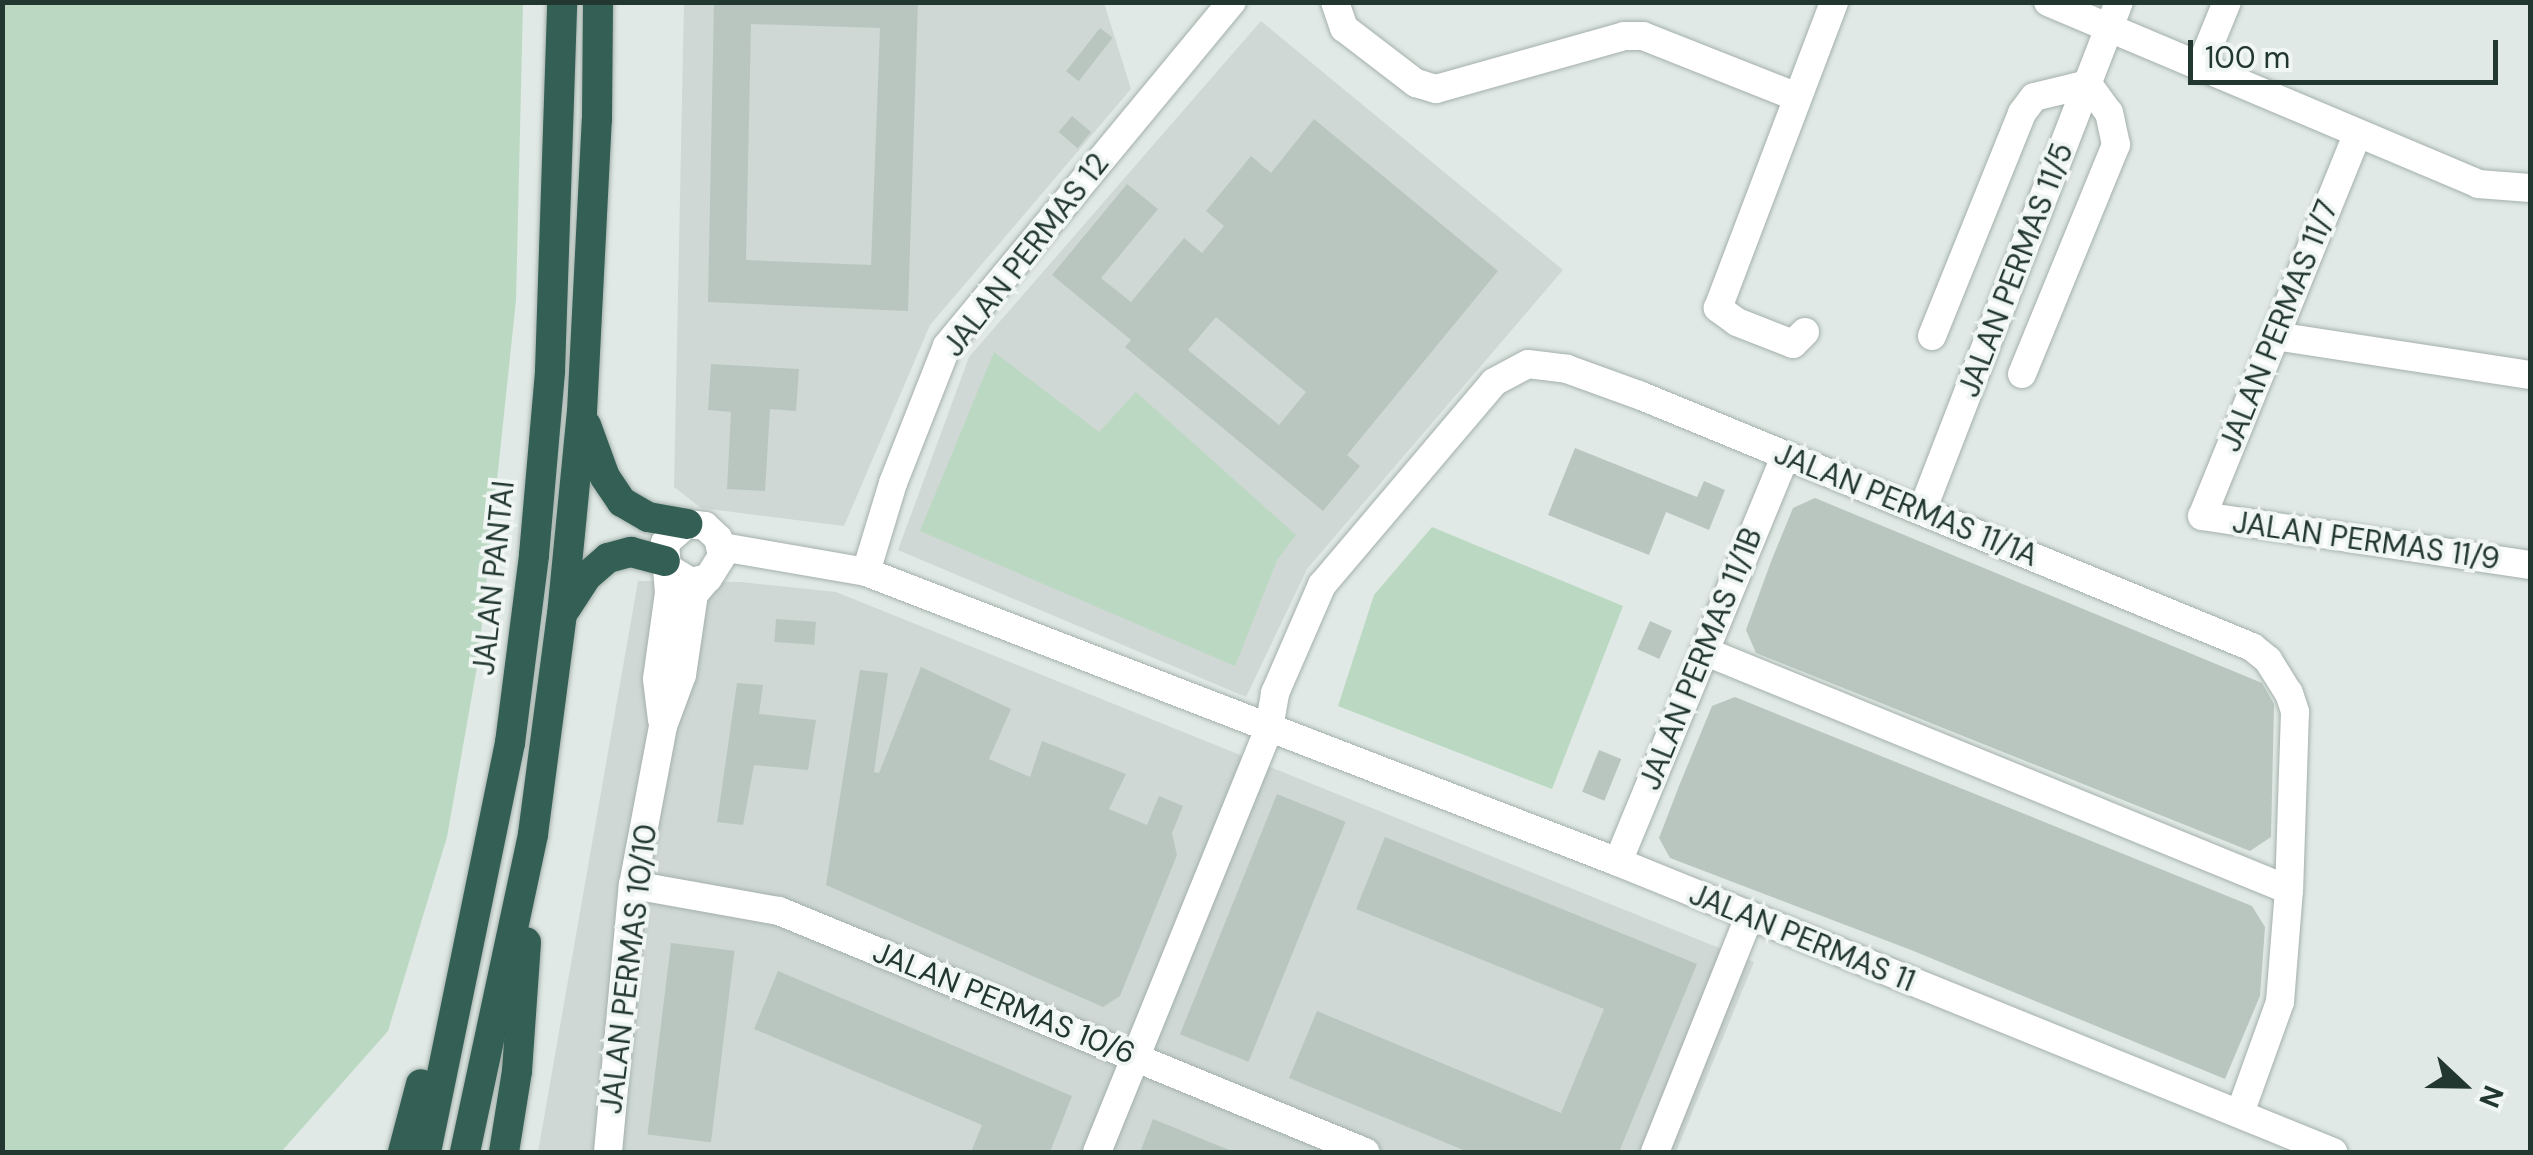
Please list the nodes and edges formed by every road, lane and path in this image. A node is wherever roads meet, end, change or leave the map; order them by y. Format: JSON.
{"nodes":[{"id":1,"x":562,"y":2,"type":"edge"},
{"id":2,"x":598,"y":2,"type":"edge"},
{"id":3,"x":1232,"y":2,"type":"edge"},
{"id":4,"x":1334,"y":2,"type":"edge"},
{"id":5,"x":1834,"y":2,"type":"edge"},
{"id":6,"x":2048,"y":2,"type":"edge"},
{"id":7,"x":2227,"y":2,"type":"edge"},
{"id":8,"x":2113,"y":15,"type":"edge"},
{"id":9,"x":2200,"y":68,"type":"junction"},
{"id":10,"x":2088,"y":84,"type":"junction"},
{"id":11,"x":1797,"y":97,"type":"junction"},
{"id":12,"x":2357,"y":134,"type":"junction"},
{"id":13,"x":2530,"y":188,"type":"edge"},
{"id":14,"x":1805,"y":332,"type":"dead end"},
{"id":15,"x":1932,"y":336,"type":"dead end"},
{"id":16,"x":2275,"y":336,"type":"junction"},
{"id":17,"x":2022,"y":374,"type":"dead end"},
{"id":18,"x":2530,"y":376,"type":"edge"},
{"id":19,"x":582,"y":412,"type":"junction"},
{"id":20,"x":1785,"y":456,"type":"junction"},
{"id":21,"x":1922,"y":511,"type":"junction"},
{"id":22,"x":2202,"y":516,"type":"joint"},
{"id":23,"x":686,"y":524,"type":"junction"},
{"id":24,"x":722,"y":547,"type":"junction"},
{"id":25,"x":667,"y":565,"type":"junction"},
{"id":26,"x":2530,"y":565,"type":"edge"},
{"id":27,"x":866,"y":572,"type":"junction"},
{"id":28,"x":708,"y":578,"type":"junction"},
{"id":29,"x":562,"y":614,"type":"junction"},
{"id":30,"x":1704,"y":652,"type":"junction"},
{"id":31,"x":663,"y":726,"type":"junction"},
{"id":32,"x":1270,"y":728,"type":"junction"},
{"id":33,"x":500,"y":792,"type":"junction"},
{"id":34,"x":533,"y":834,"type":"junction"},
{"id":35,"x":1618,"y":862,"type":"junction"},
{"id":36,"x":633,"y":885,"type":"junction"},
{"id":37,"x":2289,"y":890,"type":"junction"},
{"id":38,"x":1749,"y":916,"type":"junction"},
{"id":39,"x":1136,"y":1057,"type":"junction"},
{"id":40,"x":2257,"y":1071,"type":"junction"},
{"id":41,"x":2193,"y":1095,"type":"junction"},
{"id":42,"x":2240,"y":1113,"type":"junction"},
{"id":43,"x":2284,"y":1132,"type":"junction"},
{"id":44,"x":403,"y":1152,"type":"edge"},
{"id":45,"x":426,"y":1152,"type":"edge"},
{"id":46,"x":465,"y":1152,"type":"edge"},
{"id":47,"x":504,"y":1152,"type":"edge"},
{"id":48,"x":608,"y":1152,"type":"edge"},
{"id":49,"x":1098,"y":1152,"type":"edge"},
{"id":50,"x":1365,"y":1152,"type":"edge"},
{"id":51,"x":1655,"y":1152,"type":"edge"},
{"id":52,"x":2333,"y":1152,"type":"edge"}],
"edges":[{"from":1,"to":33,"type":"highway","name":"JALAN PANTAI"},
{"from":2,"to":19,"type":"highway"},
{"from":3,"to":27,"type":"street","name":"JALAN PERMAS 12"},
{"from":4,"to":11,"type":"street"},
{"from":5,"to":11,"type":"street"},
{"from":6,"to":8,"type":"street"},
{"from":7,"to":9,"type":"street"},
{"from":8,"to":9,"type":"street"},
{"from":8,"to":10,"type":"street","name":"JALAN PERMAS 11/5"},
{"from":9,"to":12,"type":"street"},
{"from":10,"to":15,"type":"street"},
{"from":10,"to":17,"type":"street"},
{"from":10,"to":21,"type":"street","name":"JALAN PERMAS 11/5"},
{"from":11,"to":14,"type":"street"},
{"from":12,"to":13,"type":"street"},
{"from":12,"to":16,"type":"street","name":"JALAN PERMAS 11/7"},
{"from":16,"to":18,"type":"street"},
{"from":16,"to":22,"type":"street","name":"JALAN PERMAS 11/7"},
{"from":19,"to":23,"type":"highway"},
{"from":19,"to":29,"type":"highway"},
{"from":20,"to":21,"type":"street","name":"JALAN PERMAS 11/1A"},
{"from":20,"to":30,"type":"street","name":"JALAN PERMAS 11/1B"},
{"from":20,"to":32,"type":"street","name":"JALAN PERMAS 11/1A"},
{"from":21,"to":37,"type":"street","name":"JALAN PERMAS 11/1A"},
{"from":22,"to":26,"type":"street","name":"JALAN PERMAS 11/9"},
{"from":23,"to":24,"type":"street"},
{"from":23,"to":25,"type":"street"},
{"from":24,"to":27,"type":"street"},
{"from":24,"to":28,"type":"street"},
{"from":25,"to":28,"type":"street"},
{"from":25,"to":29,"type":"highway"},
{"from":25,"to":31,"type":"street","name":"JALAN PERMAS 10/10"},
{"from":27,"to":32,"type":"street","name":"JALAN PERMAS 11"},
{"from":28,"to":31,"type":"street","name":"JALAN PERMAS 10/10"},
{"from":29,"to":34,"type":"highway"},
{"from":30,"to":35,"type":"street","name":"JALAN PERMAS 11/1B"},
{"from":30,"to":37,"type":"street"},
{"from":31,"to":36,"type":"street","name":"JALAN PERMAS 10/10"},
{"from":32,"to":35,"type":"street","name":"JALAN PERMAS 11"},
{"from":32,"to":39,"type":"street","name":"JALAN PERMAS 11/1A"},
{"from":33,"to":44,"type":"highway"},
{"from":33,"to":45,"type":"highway","name":"JALAN PANTAI"},
{"from":34,"to":46,"type":"highway"},
{"from":34,"to":47,"type":"highway"},
{"from":35,"to":38,"type":"street","name":"JALAN PERMAS 11"},
{"from":36,"to":39,"type":"street","name":"JALAN PERMAS 10/6"},
{"from":36,"to":48,"type":"street","name":"JALAN PERMAS 10/10"},
{"from":37,"to":40,"type":"street","name":"JALAN PERMAS 11/1A"},
{"from":38,"to":41,"type":"street","name":"JALAN PERMAS 11"},
{"from":38,"to":51,"type":"street"},
{"from":39,"to":49,"type":"street","name":"JALAN PERMAS 11/1A"},
{"from":39,"to":50,"type":"street","name":"JALAN PERMAS 10/6"},
{"from":40,"to":41,"type":"street"},
{"from":40,"to":42,"type":"street","name":"JALAN PERMAS 11/1A"},
{"from":40,"to":43,"type":"street"},
{"from":41,"to":42,"type":"street","name":"JALAN PERMAS 11"},
{"from":42,"to":43,"type":"street","name":"JALAN PERMAS 11"},
{"from":43,"to":52,"type":"street","name":"JALAN PERMAS 11"}]}
